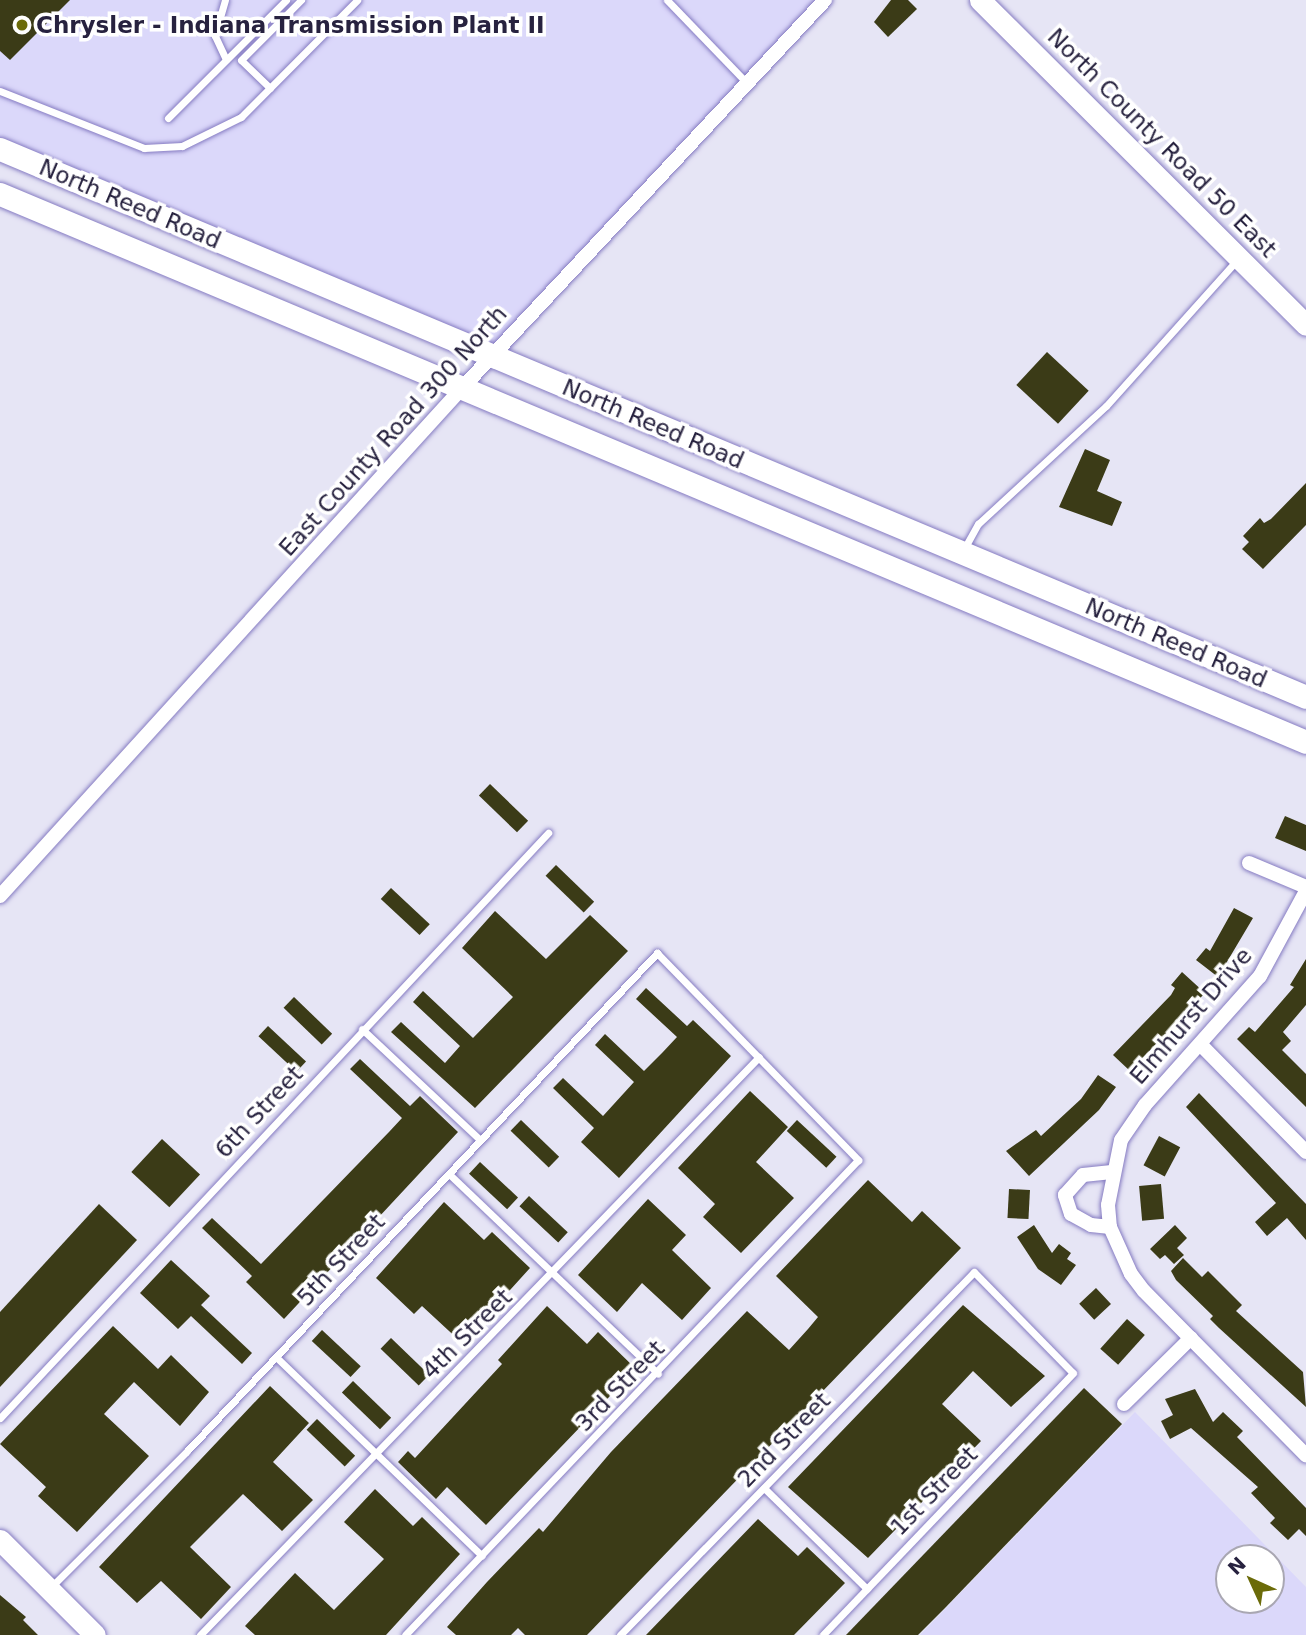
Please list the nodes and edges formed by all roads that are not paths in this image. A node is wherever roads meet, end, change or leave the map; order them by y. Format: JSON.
{"nodes":[{"id":1,"x":225,"y":0,"type":"edge"},
{"id":2,"x":286,"y":0,"type":"edge"},
{"id":3,"x":301,"y":0,"type":"edge"},
{"id":4,"x":357,"y":0,"type":"edge"},
{"id":5,"x":667,"y":0,"type":"edge"},
{"id":6,"x":825,"y":0,"type":"edge"},
{"id":7,"x":980,"y":0,"type":"edge"},
{"id":8,"x":226,"y":60,"type":"junction"},
{"id":9,"x":746,"y":82,"type":"junction"},
{"id":10,"x":270,"y":88,"type":"junction"},
{"id":11,"x":0,"y":91,"type":"edge"},
{"id":12,"x":168,"y":118,"type":"dead end"},
{"id":13,"x":0,"y":149,"type":"edge"},
{"id":14,"x":0,"y":194,"type":"edge"},
{"id":15,"x":1240,"y":258,"type":"junction"},
{"id":16,"x":1306,"y":325,"type":"edge"},
{"id":17,"x":492,"y":356,"type":"junction"},
{"id":18,"x":463,"y":387,"type":"junction"},
{"id":19,"x":961,"y":553,"type":"junction"},
{"id":20,"x":1306,"y":697,"type":"edge"},
{"id":21,"x":1306,"y":742,"type":"edge"},
{"id":22,"x":548,"y":833,"type":"dead end"},
{"id":23,"x":1249,"y":863,"type":"dead end"},
{"id":24,"x":1306,"y":889,"type":"edge"},
{"id":25,"x":0,"y":896,"type":"edge"},
{"id":26,"x":362,"y":1029,"type":"junction"},
{"id":27,"x":1201,"y":1045,"type":"junction"},
{"id":28,"x":759,"y":1058,"type":"junction"},
{"id":29,"x":480,"y":1140,"type":"junction"},
{"id":30,"x":1306,"y":1152,"type":"edge"},
{"id":31,"x":1112,"y":1172,"type":"junction"},
{"id":32,"x":449,"y":1174,"type":"junction"},
{"id":33,"x":1110,"y":1227,"type":"junction"},
{"id":34,"x":975,"y":1272,"type":"joint"},
{"id":35,"x":554,"y":1273,"type":"junction"},
{"id":36,"x":1191,"y":1338,"type":"junction"},
{"id":37,"x":276,"y":1357,"type":"junction"},
{"id":38,"x":659,"y":1374,"type":"junction"},
{"id":39,"x":1124,"y":1404,"type":"dead end"},
{"id":40,"x":0,"y":1418,"type":"edge"},
{"id":41,"x":377,"y":1452,"type":"junction"},
{"id":42,"x":1306,"y":1455,"type":"edge"},
{"id":43,"x":764,"y":1488,"type":"junction"},
{"id":44,"x":0,"y":1540,"type":"edge"},
{"id":45,"x":482,"y":1556,"type":"junction"},
{"id":46,"x":49,"y":1589,"type":"junction"},
{"id":47,"x":867,"y":1589,"type":"junction"},
{"id":48,"x":95,"y":1635,"type":"edge"},
{"id":49,"x":200,"y":1635,"type":"edge"},
{"id":50,"x":405,"y":1635,"type":"edge"},
{"id":51,"x":620,"y":1635,"type":"edge"},
{"id":52,"x":822,"y":1635,"type":"edge"}],
"edges":[{"from":1,"to":8,"type":"lane"},
{"from":2,"to":8,"type":"lane"},
{"from":3,"to":10,"type":"lane"},
{"from":4,"to":10,"type":"lane"},
{"from":5,"to":9,"type":"lane"},
{"from":6,"to":9,"type":"street","name":"East County Road 300 North"},
{"from":7,"to":15,"type":"street","name":"North County Road 50 East"},
{"from":8,"to":12,"type":"lane"},
{"from":9,"to":17,"type":"street","name":"East County Road 300 North"},
{"from":10,"to":11,"type":"lane"},
{"from":13,"to":17,"type":"main road","name":"North Reed Road"},
{"from":14,"to":18,"type":"main road","name":"North Reed Road"},
{"from":15,"to":16,"type":"street","name":"North County Road 50 East"},
{"from":15,"to":19,"type":"lane"},
{"from":17,"to":18,"type":"street","name":"East County Road 300 North"},
{"from":17,"to":19,"type":"main road","name":"North Reed Road"},
{"from":18,"to":21,"type":"main road","name":"North Reed Road"},
{"from":18,"to":25,"type":"street","name":"East County Road 300 North"},
{"from":19,"to":20,"type":"main road","name":"North Reed Road"},
{"from":22,"to":26,"type":"lane","name":"6th Street"},
{"from":23,"to":24,"type":"street"},
{"from":24,"to":27,"type":"street","name":"Elmhurst Drive"},
{"from":26,"to":29,"type":"lane"},
{"from":26,"to":40,"type":"lane","name":"6th Street"},
{"from":27,"to":30,"type":"street"},
{"from":27,"to":31,"type":"street","name":"Elmhurst Drive"},
{"from":28,"to":29,"type":"lane","name":"5th Street"},
{"from":28,"to":35,"type":"lane","name":"4th Street"},
{"from":28,"to":38,"type":"lane","name":"3rd Street"},
{"from":29,"to":32,"type":"lane","name":"5th Street"},
{"from":31,"to":33,"type":"street","name":"Elmhurst Drive"},
{"from":31,"to":33,"type":"street"},
{"from":32,"to":35,"type":"lane"},
{"from":32,"to":37,"type":"lane","name":"5th Street"},
{"from":33,"to":36,"type":"street"},
{"from":34,"to":43,"type":"lane","name":"2nd Street"},
{"from":34,"to":47,"type":"lane","name":"1st Street"},
{"from":35,"to":38,"type":"lane"},
{"from":35,"to":41,"type":"lane","name":"4th Street"},
{"from":36,"to":39,"type":"street"},
{"from":36,"to":42,"type":"street"},
{"from":37,"to":41,"type":"lane"},
{"from":37,"to":46,"type":"lane","name":"5th Street"},
{"from":38,"to":45,"type":"lane","name":"3rd Street"},
{"from":41,"to":45,"type":"lane"},
{"from":41,"to":49,"type":"lane","name":"4th Street"},
{"from":43,"to":47,"type":"lane"},
{"from":43,"to":51,"type":"lane","name":"2nd Street"},
{"from":44,"to":46,"type":"street"},
{"from":45,"to":50,"type":"lane","name":"3rd Street"},
{"from":46,"to":48,"type":"street"},
{"from":47,"to":52,"type":"lane","name":"1st Street"}]}
